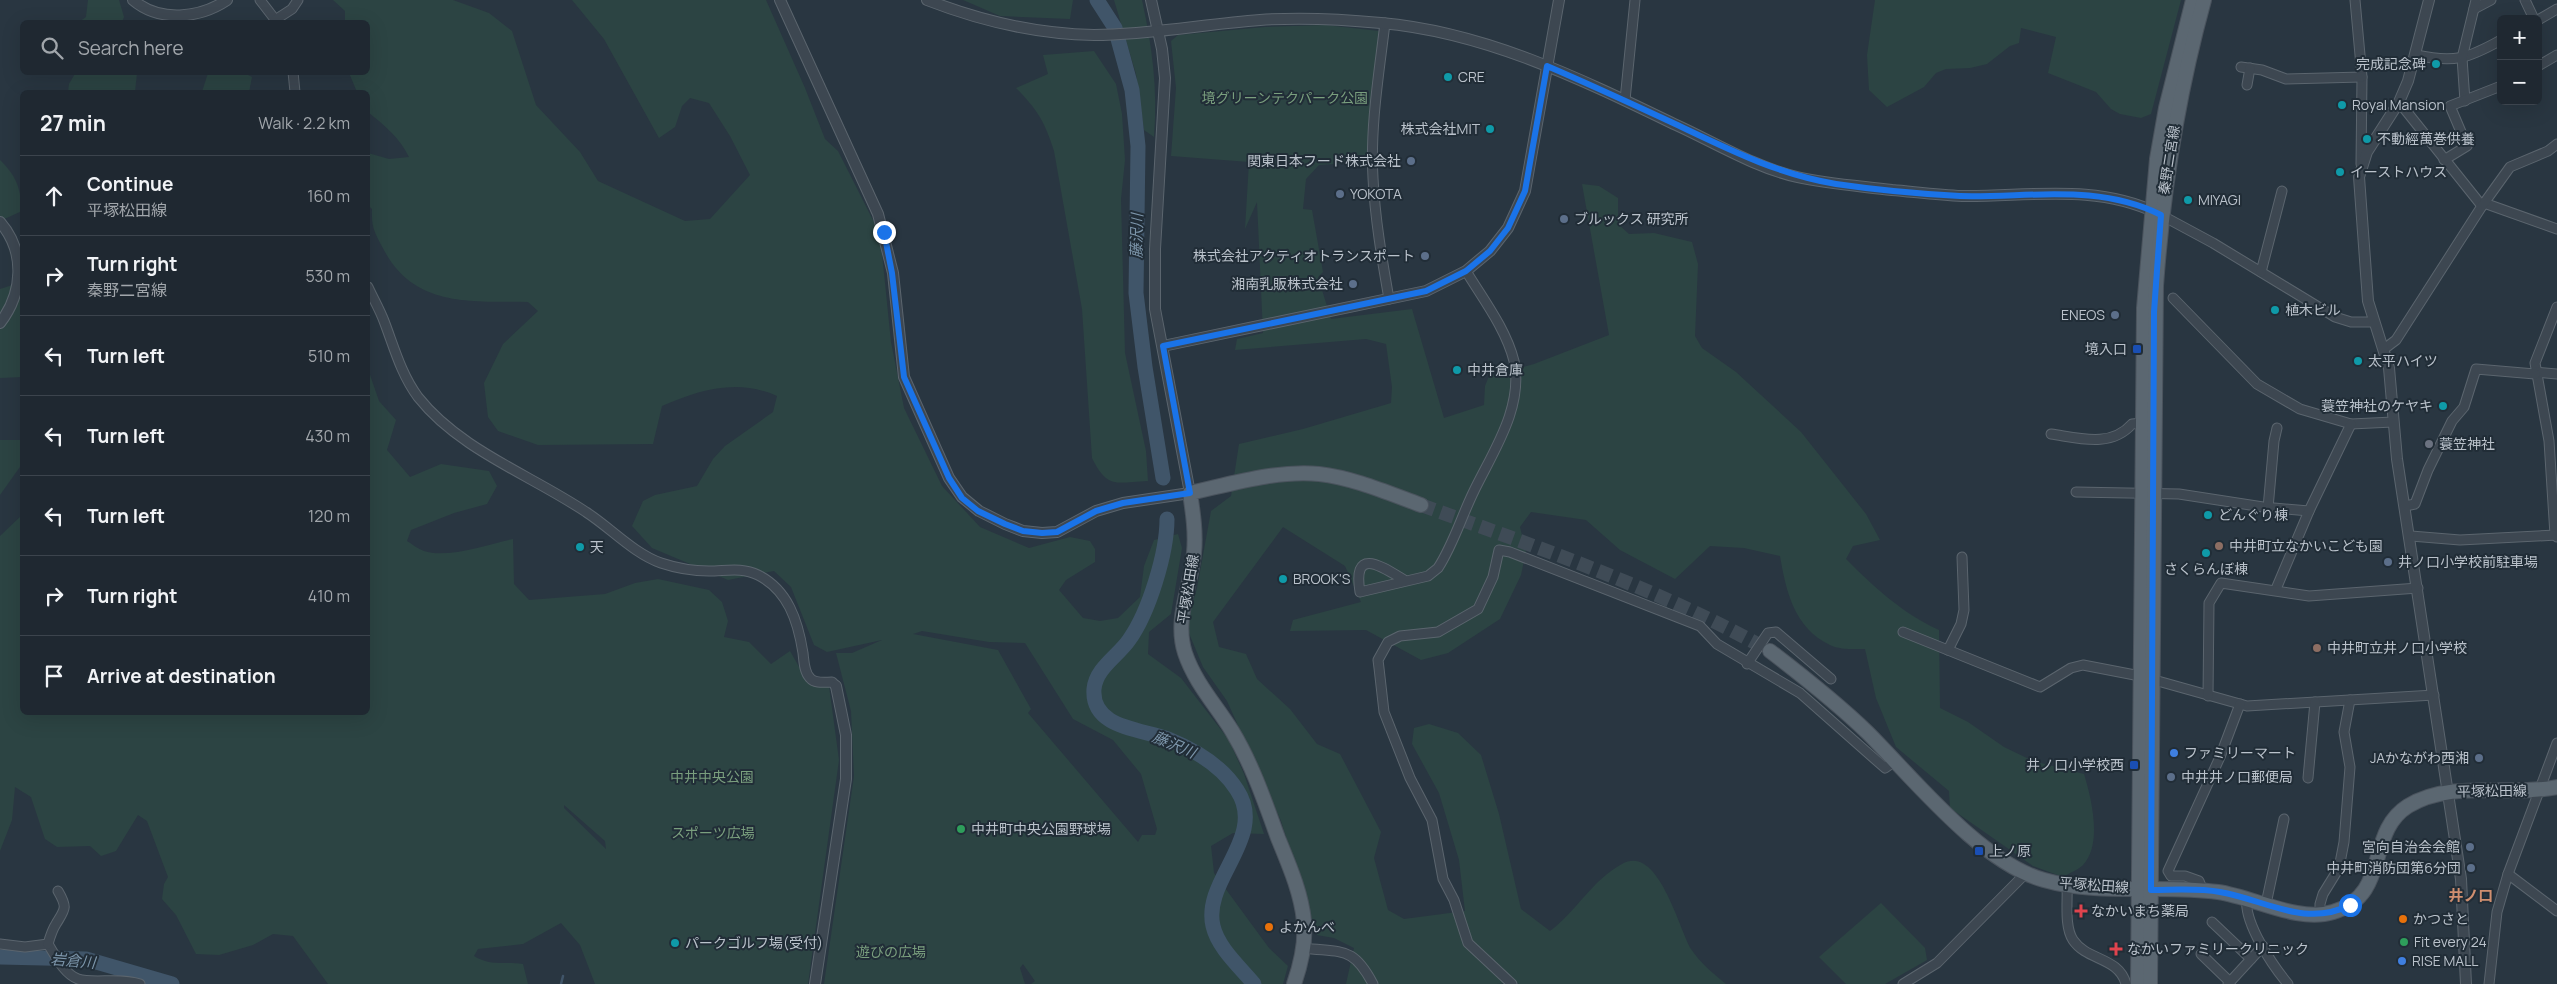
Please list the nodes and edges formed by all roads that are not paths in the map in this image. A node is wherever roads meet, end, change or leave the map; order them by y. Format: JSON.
{"nodes":[{"id":1,"x":133,"y":0,"type":"edge"},
{"id":2,"x":227,"y":0,"type":"edge"},
{"id":3,"x":260,"y":0,"type":"edge"},
{"id":4,"x":298,"y":0,"type":"edge"},
{"id":5,"x":780,"y":0,"type":"edge"},
{"id":6,"x":927,"y":0,"type":"edge"},
{"id":7,"x":1151,"y":0,"type":"edge"},
{"id":8,"x":1559,"y":0,"type":"edge"},
{"id":9,"x":1635,"y":0,"type":"edge"},
{"id":10,"x":2193,"y":0,"type":"edge"},
{"id":11,"x":2204,"y":0,"type":"edge"},
{"id":12,"x":2355,"y":0,"type":"edge"},
{"id":13,"x":2429,"y":0,"type":"edge"},
{"id":14,"x":2491,"y":0,"type":"edge"},
{"id":15,"x":2525,"y":0,"type":"edge"},
{"id":16,"x":2475,"y":5,"type":"edge"},
{"id":17,"x":2557,"y":10,"type":"edge"},
{"id":18,"x":2532,"y":15,"type":"edge"},
{"id":19,"x":2542,"y":18,"type":"edge"},
{"id":20,"x":275,"y":20,"type":"edge"},
{"id":21,"x":277,"y":20,"type":"edge"},
{"id":22,"x":1385,"y":23,"type":"junction"},
{"id":23,"x":1157,"y":30,"type":"junction"},
{"id":24,"x":2497,"y":42,"type":"edge"},
{"id":25,"x":2416,"y":55,"type":"junction"},
{"id":26,"x":2557,"y":55,"type":"edge"},
{"id":27,"x":2462,"y":58,"type":"junction"},
{"id":28,"x":2542,"y":64,"type":"edge"},
{"id":29,"x":1547,"y":66,"type":"junction"},
{"id":30,"x":293,"y":75,"type":"edge"},
{"id":31,"x":2362,"y":78,"type":"junction"},
{"id":32,"x":2247,"y":86,"type":"dead end"},
{"id":33,"x":2497,"y":88,"type":"edge"},
{"id":34,"x":295,"y":90,"type":"edge"},
{"id":35,"x":1625,"y":100,"type":"junction"},
{"id":36,"x":2465,"y":101,"type":"junction"},
{"id":37,"x":2398,"y":102,"type":"junction"},
{"id":38,"x":2557,"y":144,"type":"edge"},
{"id":39,"x":2444,"y":160,"type":"junction"},
{"id":40,"x":2361,"y":167,"type":"junction"},
{"id":41,"x":2282,"y":191,"type":"dead end"},
{"id":42,"x":2483,"y":204,"type":"junction"},
{"id":43,"x":2156,"y":212,"type":"junction"},
{"id":44,"x":0,"y":222,"type":"edge"},
{"id":45,"x":2557,"y":228,"type":"edge"},
{"id":46,"x":1466,"y":271,"type":"junction"},
{"id":47,"x":2261,"y":272,"type":"junction"},
{"id":48,"x":370,"y":291,"type":"edge"},
{"id":49,"x":2173,"y":298,"type":"dead end"},
{"id":50,"x":1389,"y":299,"type":"junction"},
{"id":51,"x":2557,"y":307,"type":"edge"},
{"id":52,"x":2374,"y":322,"type":"junction"},
{"id":53,"x":0,"y":323,"type":"edge"},
{"id":54,"x":1163,"y":346,"type":"junction"},
{"id":55,"x":2384,"y":348,"type":"junction"},
{"id":56,"x":2535,"y":373,"type":"junction"},
{"id":57,"x":2557,"y":374,"type":"edge"},
{"id":58,"x":2393,"y":422,"type":"junction"},
{"id":59,"x":2143,"y":423,"type":"junction"},
{"id":60,"x":2351,"y":424,"type":"junction"},
{"id":61,"x":2277,"y":428,"type":"dead end"},
{"id":62,"x":2050,"y":434,"type":"dead end"},
{"id":63,"x":2076,"y":492,"type":"dead end"},
{"id":64,"x":1190,"y":493,"type":"junction"},
{"id":65,"x":2148,"y":494,"type":"junction"},
{"id":66,"x":1421,"y":505,"type":"tunnel mouth"},
{"id":67,"x":2405,"y":506,"type":"junction"},
{"id":68,"x":2268,"y":508,"type":"junction"},
{"id":69,"x":2308,"y":511,"type":"junction"},
{"id":70,"x":2411,"y":536,"type":"junction"},
{"id":71,"x":2556,"y":536,"type":"edge"},
{"id":72,"x":1962,"y":556,"type":"dead end"},
{"id":73,"x":1406,"y":581,"type":"junction"},
{"id":74,"x":2418,"y":588,"type":"junction"},
{"id":75,"x":2276,"y":590,"type":"junction"},
{"id":76,"x":1903,"y":632,"type":"dead end"},
{"id":77,"x":1948,"y":650,"type":"junction"},
{"id":78,"x":1770,"y":651,"type":"tunnel mouth"},
{"id":79,"x":1747,"y":664,"type":"junction"},
{"id":80,"x":2146,"y":678,"type":"junction"},
{"id":81,"x":1831,"y":679,"type":"dead end"},
{"id":82,"x":836,"y":686,"type":"joint"},
{"id":83,"x":2434,"y":695,"type":"junction"},
{"id":84,"x":2208,"y":696,"type":"junction"},
{"id":85,"x":2350,"y":700,"type":"junction"},
{"id":86,"x":2315,"y":702,"type":"junction"},
{"id":87,"x":2240,"y":704,"type":"junction"},
{"id":88,"x":2557,"y":743,"type":"edge"},
{"id":89,"x":1895,"y":762,"type":"junction"},
{"id":90,"x":2308,"y":778,"type":"dead end"},
{"id":91,"x":2557,"y":787,"type":"edge"},
{"id":92,"x":2539,"y":790,"type":"junction"},
{"id":93,"x":2449,"y":792,"type":"junction"},
{"id":94,"x":2284,"y":819,"type":"dead end"},
{"id":95,"x":2025,"y":874,"type":"junction"},
{"id":96,"x":2508,"y":874,"type":"junction"},
{"id":97,"x":2067,"y":885,"type":"junction"},
{"id":98,"x":2145,"y":889,"type":"junction"},
{"id":99,"x":58,"y":891,"type":"dead end"},
{"id":100,"x":2203,"y":891,"type":"junction"},
{"id":101,"x":2247,"y":898,"type":"junction"},
{"id":102,"x":2266,"y":904,"type":"junction"},
{"id":103,"x":2557,"y":911,"type":"edge"},
{"id":104,"x":2320,"y":915,"type":"junction"},
{"id":105,"x":2212,"y":922,"type":"dead end"},
{"id":106,"x":0,"y":944,"type":"edge"},
{"id":107,"x":48,"y":944,"type":"junction"},
{"id":108,"x":2263,"y":946,"type":"junction"},
{"id":109,"x":1304,"y":948,"type":"junction"},
{"id":110,"x":2201,"y":954,"type":"dead end"},
{"id":111,"x":2251,"y":959,"type":"junction"},
{"id":112,"x":2229,"y":983,"type":"edge"},
{"id":113,"x":140,"y":984,"type":"edge"},
{"id":114,"x":816,"y":984,"type":"edge"},
{"id":115,"x":1294,"y":984,"type":"edge"},
{"id":116,"x":1373,"y":984,"type":"edge"},
{"id":117,"x":1512,"y":984,"type":"edge"},
{"id":118,"x":1903,"y":984,"type":"edge"},
{"id":119,"x":2126,"y":984,"type":"edge"},
{"id":120,"x":2138,"y":984,"type":"edge"},
{"id":121,"x":2150,"y":984,"type":"edge"},
{"id":122,"x":2288,"y":984,"type":"edge"},
{"id":123,"x":2466,"y":984,"type":"edge"},
{"id":124,"x":2489,"y":984,"type":"edge"}],
"edges":[{"from":1,"to":2,"type":"street"},
{"from":3,"to":20,"type":"street"},
{"from":4,"to":21,"type":"street"},
{"from":5,"to":64,"type":"street"},
{"from":6,"to":23,"type":"street"},
{"from":7,"to":23,"type":"street"},
{"from":8,"to":29,"type":"street"},
{"from":9,"to":35,"type":"street"},
{"from":10,"to":43,"type":"main road","name":"秦野二宮線"},
{"from":11,"to":43,"type":"main road","name":"秦野二宮線"},
{"from":12,"to":31,"type":"street"},
{"from":13,"to":25,"type":"street"},
{"from":14,"to":16,"type":"street"},
{"from":15,"to":18,"type":"street"},
{"from":16,"to":27,"type":"street"},
{"from":17,"to":19,"type":"street"},
{"from":22,"to":23,"type":"street"},
{"from":22,"to":29,"type":"street"},
{"from":22,"to":50,"type":"street"},
{"from":23,"to":54,"type":"street"},
{"from":24,"to":27,"type":"street"},
{"from":25,"to":27,"type":"street"},
{"from":25,"to":37,"type":"street"},
{"from":26,"to":28,"type":"street"},
{"from":27,"to":36,"type":"street"},
{"from":29,"to":35,"type":"street"},
{"from":29,"to":46,"type":"street"},
{"from":30,"to":34,"type":"street"},
{"from":31,"to":32,"type":"street"},
{"from":31,"to":40,"type":"street"},
{"from":33,"to":36,"type":"street"},
{"from":35,"to":43,"type":"street"},
{"from":36,"to":39,"type":"street"},
{"from":37,"to":39,"type":"street"},
{"from":37,"to":40,"type":"street"},
{"from":38,"to":42,"type":"street"},
{"from":39,"to":42,"type":"street"},
{"from":40,"to":52,"type":"street"},
{"from":41,"to":47,"type":"street"},
{"from":42,"to":45,"type":"street"},
{"from":42,"to":55,"type":"street"},
{"from":43,"to":47,"type":"street"},
{"from":43,"to":59,"type":"main road","name":"秦野二宮線"},
{"from":43,"to":65,"type":"main road","name":"秦野二宮線"},
{"from":44,"to":53,"type":"street"},
{"from":46,"to":50,"type":"street"},
{"from":46,"to":73,"type":"street"},
{"from":47,"to":52,"type":"street"},
{"from":48,"to":82,"type":"street"},
{"from":49,"to":60,"type":"street"},
{"from":50,"to":54,"type":"street"},
{"from":51,"to":56,"type":"street"},
{"from":52,"to":55,"type":"street"},
{"from":54,"to":64,"type":"street"},
{"from":55,"to":58,"type":"street"},
{"from":56,"to":57,"type":"street"},
{"from":56,"to":67,"type":"street"},
{"from":56,"to":71,"type":"street"},
{"from":58,"to":60,"type":"street"},
{"from":58,"to":67,"type":"street"},
{"from":59,"to":62,"type":"street"},
{"from":59,"to":65,"type":"main road","name":"秦野二宮線"},
{"from":60,"to":69,"type":"street"},
{"from":61,"to":68,"type":"street"},
{"from":63,"to":65,"type":"street"},
{"from":64,"to":66,"type":"main road"},
{"from":64,"to":109,"type":"main road","name":"平塚松田線"},
{"from":65,"to":68,"type":"street"},
{"from":65,"to":80,"type":"main road","name":"秦野二宮線"},
{"from":67,"to":70,"type":"street"},
{"from":68,"to":69,"type":"street"},
{"from":69,"to":75,"type":"street"},
{"from":70,"to":71,"type":"street"},
{"from":70,"to":74,"type":"street"},
{"from":72,"to":77,"type":"street"},
{"from":73,"to":73,"type":"street"},
{"from":74,"to":75,"type":"street"},
{"from":74,"to":83,"type":"street"},
{"from":75,"to":84,"type":"street"},
{"from":76,"to":77,"type":"street"},
{"from":77,"to":80,"type":"street"},
{"from":78,"to":89,"type":"main road","name":"平塚松田線"},
{"from":79,"to":81,"type":"street"},
{"from":79,"to":89,"type":"street"},
{"from":79,"to":117,"type":"street"},
{"from":80,"to":84,"type":"street"},
{"from":80,"to":98,"type":"main road","name":"秦野二宮線"},
{"from":82,"to":114,"type":"street"},
{"from":83,"to":85,"type":"street"},
{"from":83,"to":93,"type":"street"},
{"from":84,"to":87,"type":"street"},
{"from":85,"to":86,"type":"street"},
{"from":85,"to":104,"type":"street"},
{"from":86,"to":87,"type":"street"},
{"from":86,"to":90,"type":"street"},
{"from":87,"to":100,"type":"street"},
{"from":88,"to":92,"type":"street"},
{"from":89,"to":95,"type":"main road","name":"平塚松田線"},
{"from":91,"to":92,"type":"main road","name":"平塚松田線"},
{"from":92,"to":93,"type":"main road","name":"平塚松田線"},
{"from":92,"to":96,"type":"street"},
{"from":93,"to":104,"type":"main road","name":"平塚松田線"},
{"from":93,"to":123,"type":"street"},
{"from":94,"to":102,"type":"street"},
{"from":95,"to":97,"type":"main road","name":"平塚松田線"},
{"from":95,"to":118,"type":"street"},
{"from":96,"to":103,"type":"street"},
{"from":96,"to":124,"type":"street"},
{"from":97,"to":98,"type":"main road","name":"平塚松田線"},
{"from":97,"to":119,"type":"street"},
{"from":98,"to":100,"type":"main road","name":"平塚松田線"},
{"from":98,"to":120,"type":"main road","name":"秦野二宮線"},
{"from":98,"to":121,"type":"main road","name":"秦野二宮線"},
{"from":99,"to":107,"type":"street"},
{"from":100,"to":101,"type":"main road","name":"平塚松田線"},
{"from":101,"to":102,"type":"main road","name":"平塚松田線"},
{"from":101,"to":108,"type":"street"},
{"from":102,"to":104,"type":"main road","name":"平塚松田線"},
{"from":105,"to":111,"type":"street"},
{"from":106,"to":107,"type":"street"},
{"from":107,"to":113,"type":"street"},
{"from":108,"to":111,"type":"street"},
{"from":108,"to":122,"type":"street"},
{"from":109,"to":115,"type":"main road","name":"平塚松田線"},
{"from":109,"to":116,"type":"street"},
{"from":110,"to":112,"type":"street"},
{"from":111,"to":112,"type":"street"}]}
